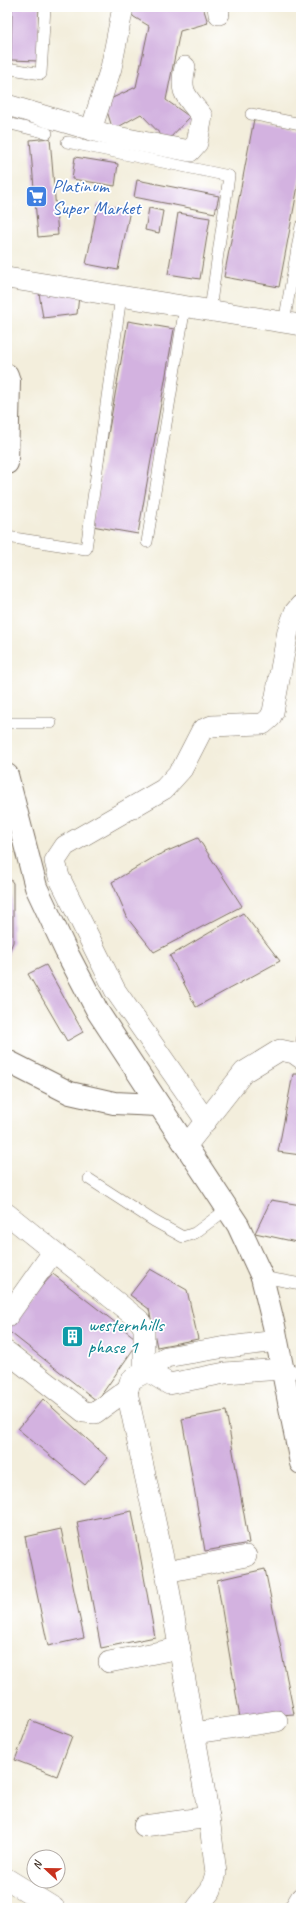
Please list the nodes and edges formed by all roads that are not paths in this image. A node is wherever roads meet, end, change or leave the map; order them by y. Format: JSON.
{"nodes":[{"id":1,"x":45,"y":7,"type":"edge"},
{"id":2,"x":123,"y":7,"type":"edge"},
{"id":3,"x":185,"y":67,"type":"dead end"},
{"id":4,"x":7,"y":68,"type":"edge"},
{"id":5,"x":7,"y":105,"type":"edge"},
{"id":6,"x":250,"y":114,"type":"dead end"},
{"id":7,"x":7,"y":124,"type":"edge"},
{"id":8,"x":301,"y":124,"type":"edge"},
{"id":9,"x":91,"y":130,"type":"junction"},
{"id":10,"x":47,"y":133,"type":"dead end"},
{"id":11,"x":67,"y":142,"type":"dead end"},
{"id":12,"x":301,"y":226,"type":"edge"},
{"id":13,"x":7,"y":278,"type":"edge"},
{"id":14,"x":121,"y":296,"type":"junction"},
{"id":15,"x":185,"y":306,"type":"junction"},
{"id":16,"x":210,"y":310,"type":"junction"},
{"id":17,"x":293,"y":324,"type":"edge"},
{"id":18,"x":7,"y":375,"type":"edge"},
{"id":19,"x":7,"y":463,"type":"edge"},
{"id":20,"x":7,"y":537,"type":"edge"},
{"id":21,"x":147,"y":542,"type":"dead end"},
{"id":22,"x":301,"y":605,"type":"edge"},
{"id":23,"x":7,"y":723,"type":"edge"},
{"id":24,"x":51,"y":723,"type":"dead end"},
{"id":25,"x":7,"y":775,"type":"edge"},
{"id":26,"x":301,"y":1058,"type":"edge"},
{"id":27,"x":7,"y":1060,"type":"edge"},
{"id":28,"x":158,"y":1104,"type":"junction"},
{"id":29,"x":206,"y":1121,"type":"junction"},
{"id":30,"x":186,"y":1146,"type":"junction"},
{"id":31,"x":89,"y":1179,"type":"dead end"},
{"id":32,"x":228,"y":1209,"type":"junction"},
{"id":33,"x":7,"y":1214,"type":"edge"},
{"id":34,"x":53,"y":1252,"type":"junction"},
{"id":35,"x":262,"y":1277,"type":"junction"},
{"id":36,"x":301,"y":1284,"type":"edge"},
{"id":37,"x":7,"y":1317,"type":"edge"},
{"id":38,"x":277,"y":1340,"type":"junction"},
{"id":39,"x":7,"y":1352,"type":"edge"},
{"id":40,"x":292,"y":1371,"type":"edge"},
{"id":41,"x":146,"y":1372,"type":"junction"},
{"id":42,"x":128,"y":1389,"type":"junction"},
{"id":43,"x":301,"y":1463,"type":"edge"},
{"id":44,"x":246,"y":1556,"type":"dead end"},
{"id":45,"x":166,"y":1572,"type":"junction"},
{"id":46,"x":180,"y":1648,"type":"junction"},
{"id":47,"x":109,"y":1662,"type":"dead end"},
{"id":48,"x":277,"y":1721,"type":"dead end"},
{"id":49,"x":194,"y":1733,"type":"junction"},
{"id":50,"x":209,"y":1817,"type":"junction"},
{"id":51,"x":144,"y":1826,"type":"dead end"},
{"id":52,"x":7,"y":1879,"type":"edge"},
{"id":53,"x":301,"y":1898,"type":"edge"},
{"id":54,"x":54,"y":1908,"type":"edge"},
{"id":55,"x":197,"y":1908,"type":"edge"},
{"id":56,"x":295,"y":1908,"type":"edge"}],
"edges":[{"from":1,"to":4,"type":"lane"},
{"from":2,"to":9,"type":"street"},
{"from":3,"to":9,"type":"street"},
{"from":5,"to":9,"type":"street"},
{"from":6,"to":8,"type":"lane"},
{"from":7,"to":10,"type":"lane"},
{"from":11,"to":16,"type":"lane"},
{"from":12,"to":17,"type":"lane"},
{"from":13,"to":14,"type":"street"},
{"from":14,"to":15,"type":"street"},
{"from":14,"to":20,"type":"lane"},
{"from":15,"to":16,"type":"street"},
{"from":15,"to":21,"type":"lane"},
{"from":16,"to":17,"type":"street"},
{"from":18,"to":19,"type":"street"},
{"from":22,"to":29,"type":"street"},
{"from":23,"to":24,"type":"lane"},
{"from":25,"to":28,"type":"street"},
{"from":26,"to":29,"type":"street"},
{"from":27,"to":28,"type":"street"},
{"from":28,"to":30,"type":"street"},
{"from":29,"to":30,"type":"street"},
{"from":30,"to":32,"type":"street"},
{"from":31,"to":32,"type":"lane"},
{"from":32,"to":35,"type":"street"},
{"from":33,"to":34,"type":"street"},
{"from":34,"to":37,"type":"street"},
{"from":34,"to":41,"type":"street"},
{"from":35,"to":36,"type":"lane"},
{"from":35,"to":38,"type":"street"},
{"from":38,"to":40,"type":"street"},
{"from":38,"to":41,"type":"street"},
{"from":39,"to":42,"type":"street"},
{"from":40,"to":41,"type":"street"},
{"from":40,"to":43,"type":"street"},
{"from":41,"to":42,"type":"street"},
{"from":42,"to":45,"type":"street"},
{"from":44,"to":45,"type":"street"},
{"from":45,"to":46,"type":"street"},
{"from":46,"to":47,"type":"street"},
{"from":46,"to":49,"type":"street"},
{"from":48,"to":49,"type":"street"},
{"from":49,"to":50,"type":"street"},
{"from":50,"to":51,"type":"street"},
{"from":50,"to":55,"type":"street"},
{"from":52,"to":54,"type":"street"},
{"from":53,"to":56,"type":"street"}]}
